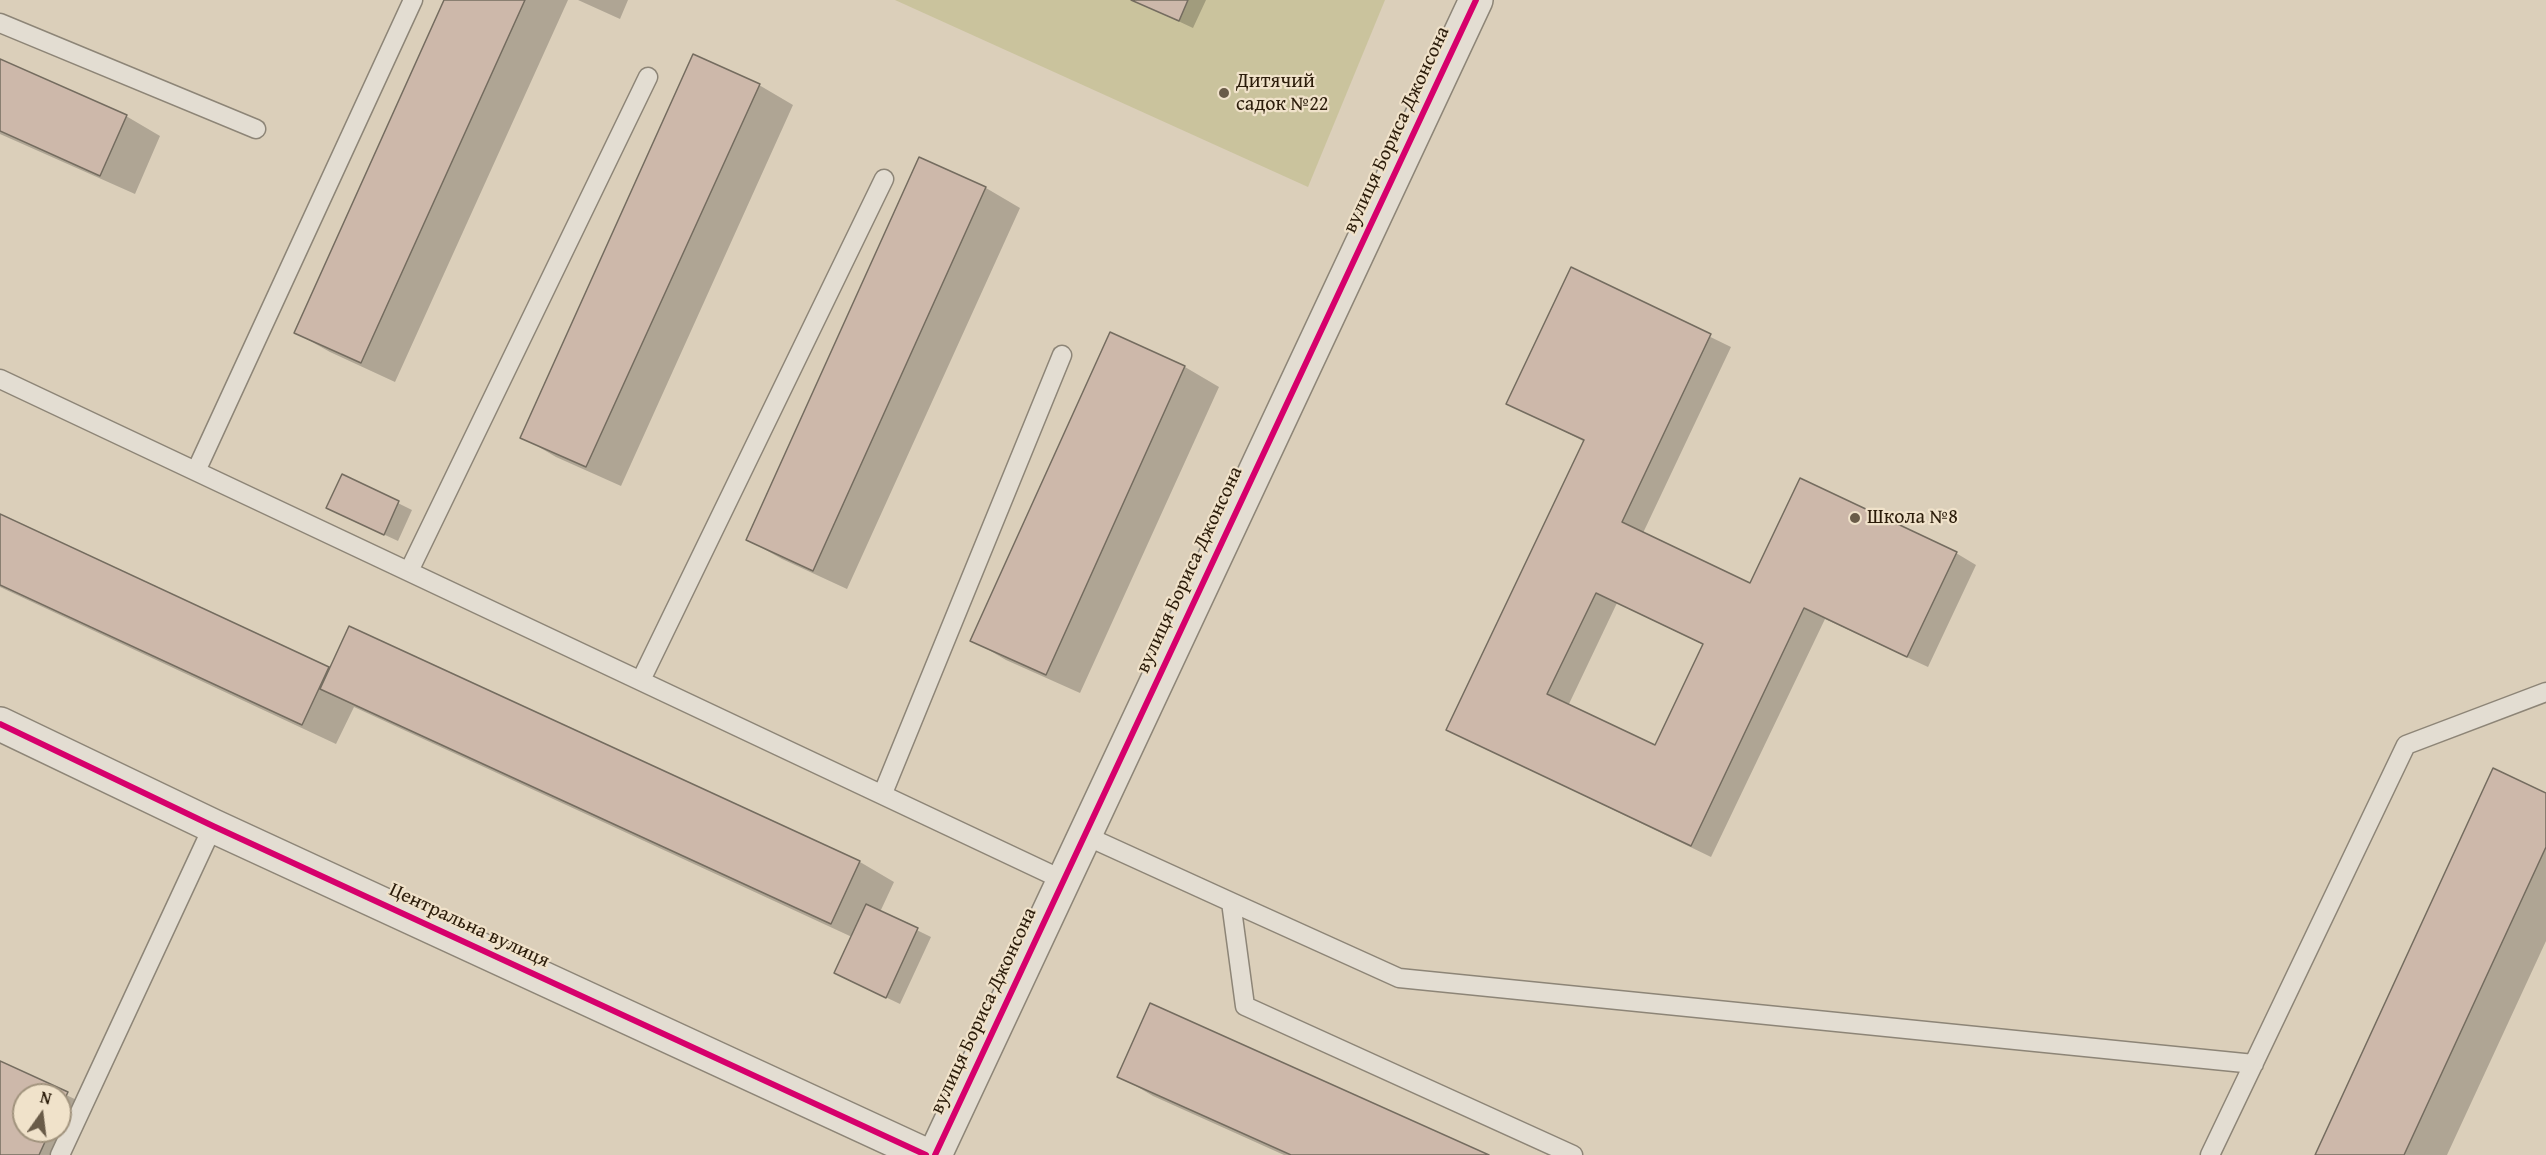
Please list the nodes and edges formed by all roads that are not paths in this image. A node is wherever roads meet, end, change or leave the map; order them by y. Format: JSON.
{"nodes":[{"id":1,"x":413,"y":0,"type":"edge"},
{"id":2,"x":1476,"y":0,"type":"edge"},
{"id":3,"x":0,"y":23,"type":"edge"},
{"id":4,"x":648,"y":77,"type":"dead end"},
{"id":5,"x":256,"y":129,"type":"dead end"},
{"id":6,"x":884,"y":179,"type":"dead end"},
{"id":7,"x":1062,"y":355,"type":"dead end"},
{"id":8,"x":0,"y":379,"type":"edge"},
{"id":9,"x":196,"y":471,"type":"junction"},
{"id":10,"x":409,"y":571,"type":"junction"},
{"id":11,"x":641,"y":680,"type":"junction"},
{"id":12,"x":2546,"y":692,"type":"edge"},
{"id":13,"x":0,"y":723,"type":"edge"},
{"id":14,"x":883,"y":793,"type":"junction"},
{"id":15,"x":213,"y":826,"type":"junction"},
{"id":16,"x":1084,"y":834,"type":"junction"},
{"id":17,"x":1063,"y":880,"type":"junction"},
{"id":18,"x":1231,"y":902,"type":"junction"},
{"id":19,"x":2254,"y":1064,"type":"junction"},
{"id":20,"x":60,"y":1155,"type":"edge"},
{"id":21,"x":926,"y":1155,"type":"edge"},
{"id":22,"x":935,"y":1155,"type":"edge"},
{"id":23,"x":1573,"y":1155,"type":"edge"},
{"id":24,"x":2210,"y":1155,"type":"edge"}],
"edges":[{"from":1,"to":9,"type":"lane"},
{"from":2,"to":16,"type":"street","name":"вулиця Бориса Джонсона"},
{"from":3,"to":5,"type":"lane"},
{"from":4,"to":10,"type":"lane"},
{"from":6,"to":11,"type":"lane"},
{"from":7,"to":14,"type":"lane"},
{"from":8,"to":9,"type":"lane"},
{"from":9,"to":10,"type":"lane"},
{"from":10,"to":11,"type":"lane"},
{"from":11,"to":14,"type":"lane"},
{"from":12,"to":19,"type":"lane"},
{"from":13,"to":15,"type":"street","name":"Центральна вулиця"},
{"from":14,"to":17,"type":"lane"},
{"from":15,"to":20,"type":"lane"},
{"from":15,"to":21,"type":"street","name":"Центральна вулиця"},
{"from":16,"to":17,"type":"street","name":"вулиця Бориса Джонсона"},
{"from":16,"to":18,"type":"lane"},
{"from":17,"to":22,"type":"street","name":"вулиця Бориса Джонсона"},
{"from":18,"to":19,"type":"lane"},
{"from":18,"to":23,"type":"lane"},
{"from":19,"to":24,"type":"lane"}]}
